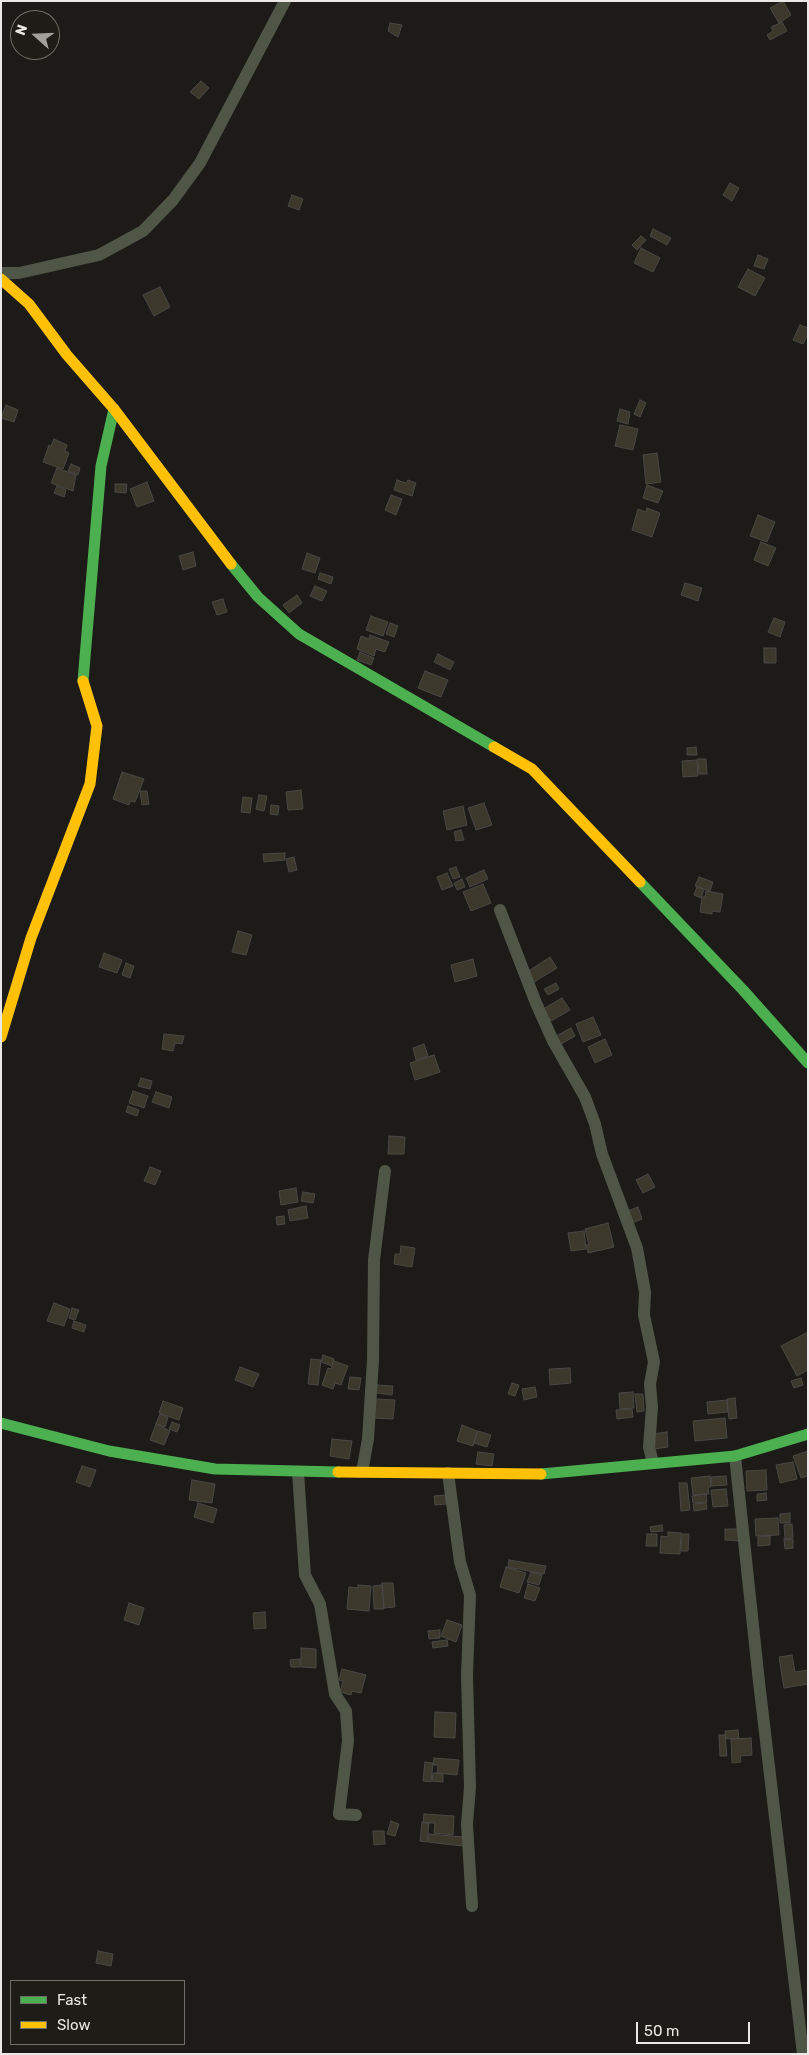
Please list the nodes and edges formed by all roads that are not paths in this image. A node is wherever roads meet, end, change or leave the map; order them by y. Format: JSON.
{"nodes":[{"id":1,"x":285,"y":1,"type":"edge"},
{"id":2,"x":1,"y":273,"type":"edge"},
{"id":3,"x":1,"y":279,"type":"edge"},
{"id":4,"x":114,"y":409,"type":"junction"},
{"id":5,"x":500,"y":910,"type":"dead end"},
{"id":6,"x":1,"y":1037,"type":"edge"},
{"id":7,"x":808,"y":1064,"type":"edge"},
{"id":8,"x":385,"y":1171,"type":"dead end"},
{"id":9,"x":1,"y":1423,"type":"edge"},
{"id":10,"x":808,"y":1434,"type":"edge"},
{"id":11,"x":736,"y":1456,"type":"junction"},
{"id":12,"x":653,"y":1463,"type":"junction"},
{"id":13,"x":298,"y":1472,"type":"junction"},
{"id":14,"x":362,"y":1472,"type":"junction"},
{"id":15,"x":448,"y":1473,"type":"junction"},
{"id":16,"x":356,"y":1815,"type":"dead end"},
{"id":17,"x":472,"y":1906,"type":"dead end"},
{"id":18,"x":803,"y":2054,"type":"edge"}],
"edges":[{"from":1,"to":2,"type":"street"},
{"from":3,"to":4,"type":"street"},
{"from":4,"to":6,"type":"street"},
{"from":4,"to":7,"type":"street"},
{"from":5,"to":12,"type":"street"},
{"from":8,"to":14,"type":"street"},
{"from":9,"to":13,"type":"street"},
{"from":10,"to":11,"type":"street"},
{"from":11,"to":12,"type":"street"},
{"from":11,"to":18,"type":"street"},
{"from":12,"to":15,"type":"street"},
{"from":13,"to":14,"type":"street"},
{"from":13,"to":16,"type":"street"},
{"from":14,"to":15,"type":"street"},
{"from":15,"to":17,"type":"street"}]}
